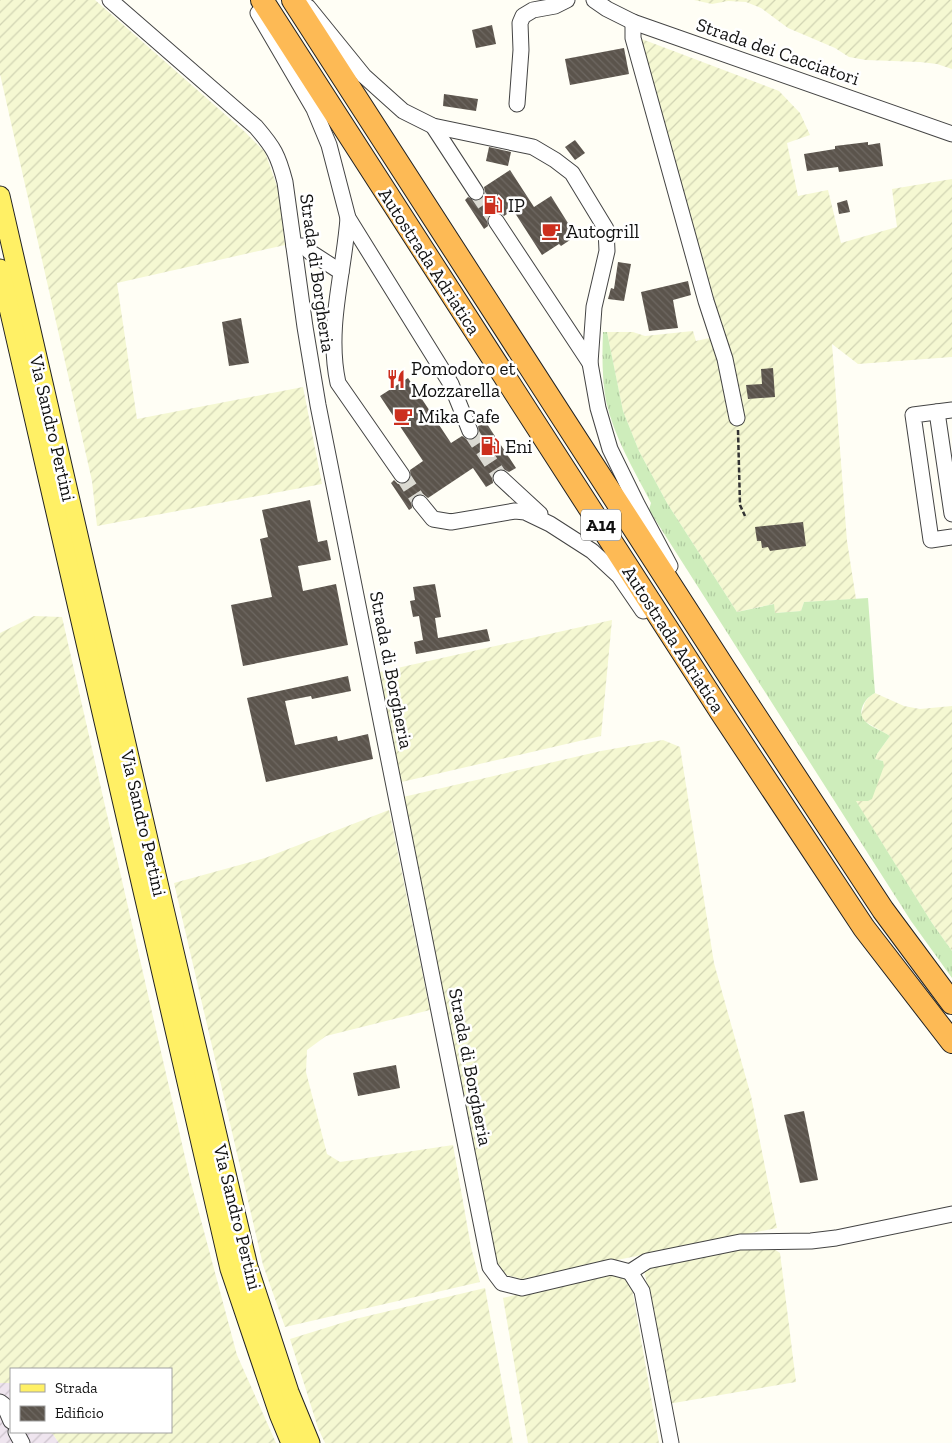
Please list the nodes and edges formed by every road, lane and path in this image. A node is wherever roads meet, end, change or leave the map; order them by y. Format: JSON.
{"nodes":[{"id":1,"x":110,"y":0,"type":"edge"},
{"id":2,"x":251,"y":0,"type":"edge"},
{"id":3,"x":262,"y":0,"type":"edge"},
{"id":4,"x":293,"y":0,"type":"edge"},
{"id":5,"x":303,"y":0,"type":"edge"},
{"id":6,"x":567,"y":0,"type":"edge"},
{"id":7,"x":594,"y":0,"type":"edge"},
{"id":8,"x":634,"y":22,"type":"junction"},
{"id":9,"x":517,"y":104,"type":"dead end"},
{"id":10,"x":433,"y":126,"type":"junction"},
{"id":11,"x":952,"y":134,"type":"edge"},
{"id":12,"x":476,"y":192,"type":"tunnel mouth"},
{"id":13,"x":0,"y":196,"type":"edge"},
{"id":14,"x":348,"y":218,"type":"junction"},
{"id":15,"x":496,"y":221,"type":"tunnel mouth"},
{"id":16,"x":294,"y":246,"type":"junction"},
{"id":17,"x":0,"y":269,"type":"edge"},
{"id":18,"x":341,"y":272,"type":"junction"},
{"id":19,"x":590,"y":363,"type":"junction"},
{"id":20,"x":945,"y":411,"type":"edge"},
{"id":21,"x":737,"y":418,"type":"joint"},
{"id":22,"x":470,"y":430,"type":"tunnel mouth"},
{"id":23,"x":402,"y":475,"type":"tunnel mouth"},
{"id":24,"x":501,"y":478,"type":"tunnel mouth"},
{"id":25,"x":420,"y":503,"type":"tunnel mouth"},
{"id":26,"x":952,"y":514,"type":"edge"},
{"id":27,"x":745,"y":516,"type":"dead end"},
{"id":28,"x":550,"y":524,"type":"junction"},
{"id":29,"x":952,"y":537,"type":"edge"},
{"id":30,"x":726,"y":671,"type":"junction"},
{"id":31,"x":721,"y":712,"type":"junction"},
{"id":32,"x":952,"y":1003,"type":"edge"},
{"id":33,"x":952,"y":1042,"type":"edge"},
{"id":34,"x":952,"y":1214,"type":"edge"},
{"id":35,"x":630,"y":1272,"type":"junction"},
{"id":36,"x":0,"y":1402,"type":"edge"},
{"id":37,"x":10,"y":1419,"type":"edge"},
{"id":38,"x":291,"y":1443,"type":"edge"},
{"id":39,"x":310,"y":1443,"type":"edge"},
{"id":40,"x":672,"y":1443,"type":"edge"}],
"edges":[{"from":1,"to":16,"type":"street","name":"Strada di Borgheria"},
{"from":2,"to":14,"type":"street"},
{"from":3,"to":31,"type":"highway","name":"Autostrada Adriatica","number":"A14"},
{"from":4,"to":30,"type":"highway","name":"Autostrada Adriatica","number":"A14"},
{"from":5,"to":10,"type":"street"},
{"from":6,"to":9,"type":"street"},
{"from":7,"to":8,"type":"street","name":"Strada dei Cacciatori"},
{"from":8,"to":11,"type":"street","name":"Strada dei Cacciatori"},
{"from":8,"to":21,"type":"street"},
{"from":10,"to":12,"type":"street"},
{"from":10,"to":19,"type":"street"},
{"from":13,"to":39,"type":"main road","name":"Via Sandro Pertini"},
{"from":14,"to":18,"type":"street"},
{"from":14,"to":22,"type":"street"},
{"from":15,"to":19,"type":"street"},
{"from":16,"to":18,"type":"street"},
{"from":16,"to":35,"type":"street","name":"Strada di Borgheria"},
{"from":17,"to":38,"type":"main road","name":"Via Sandro Pertini"},
{"from":18,"to":23,"type":"street"},
{"from":19,"to":30,"type":"street"},
{"from":20,"to":26,"type":"street"},
{"from":20,"to":29,"type":"street"},
{"from":21,"to":27,"type":"path"},
{"from":24,"to":28,"type":"street"},
{"from":25,"to":28,"type":"street"},
{"from":28,"to":31,"type":"street"},
{"from":30,"to":32,"type":"highway","name":"Autostrada Adriatica","number":"A14"},
{"from":31,"to":33,"type":"highway","name":"Autostrada Adriatica","number":"A14"},
{"from":34,"to":35,"type":"street"},
{"from":35,"to":40,"type":"street"},
{"from":36,"to":37,"type":"street"}]}
